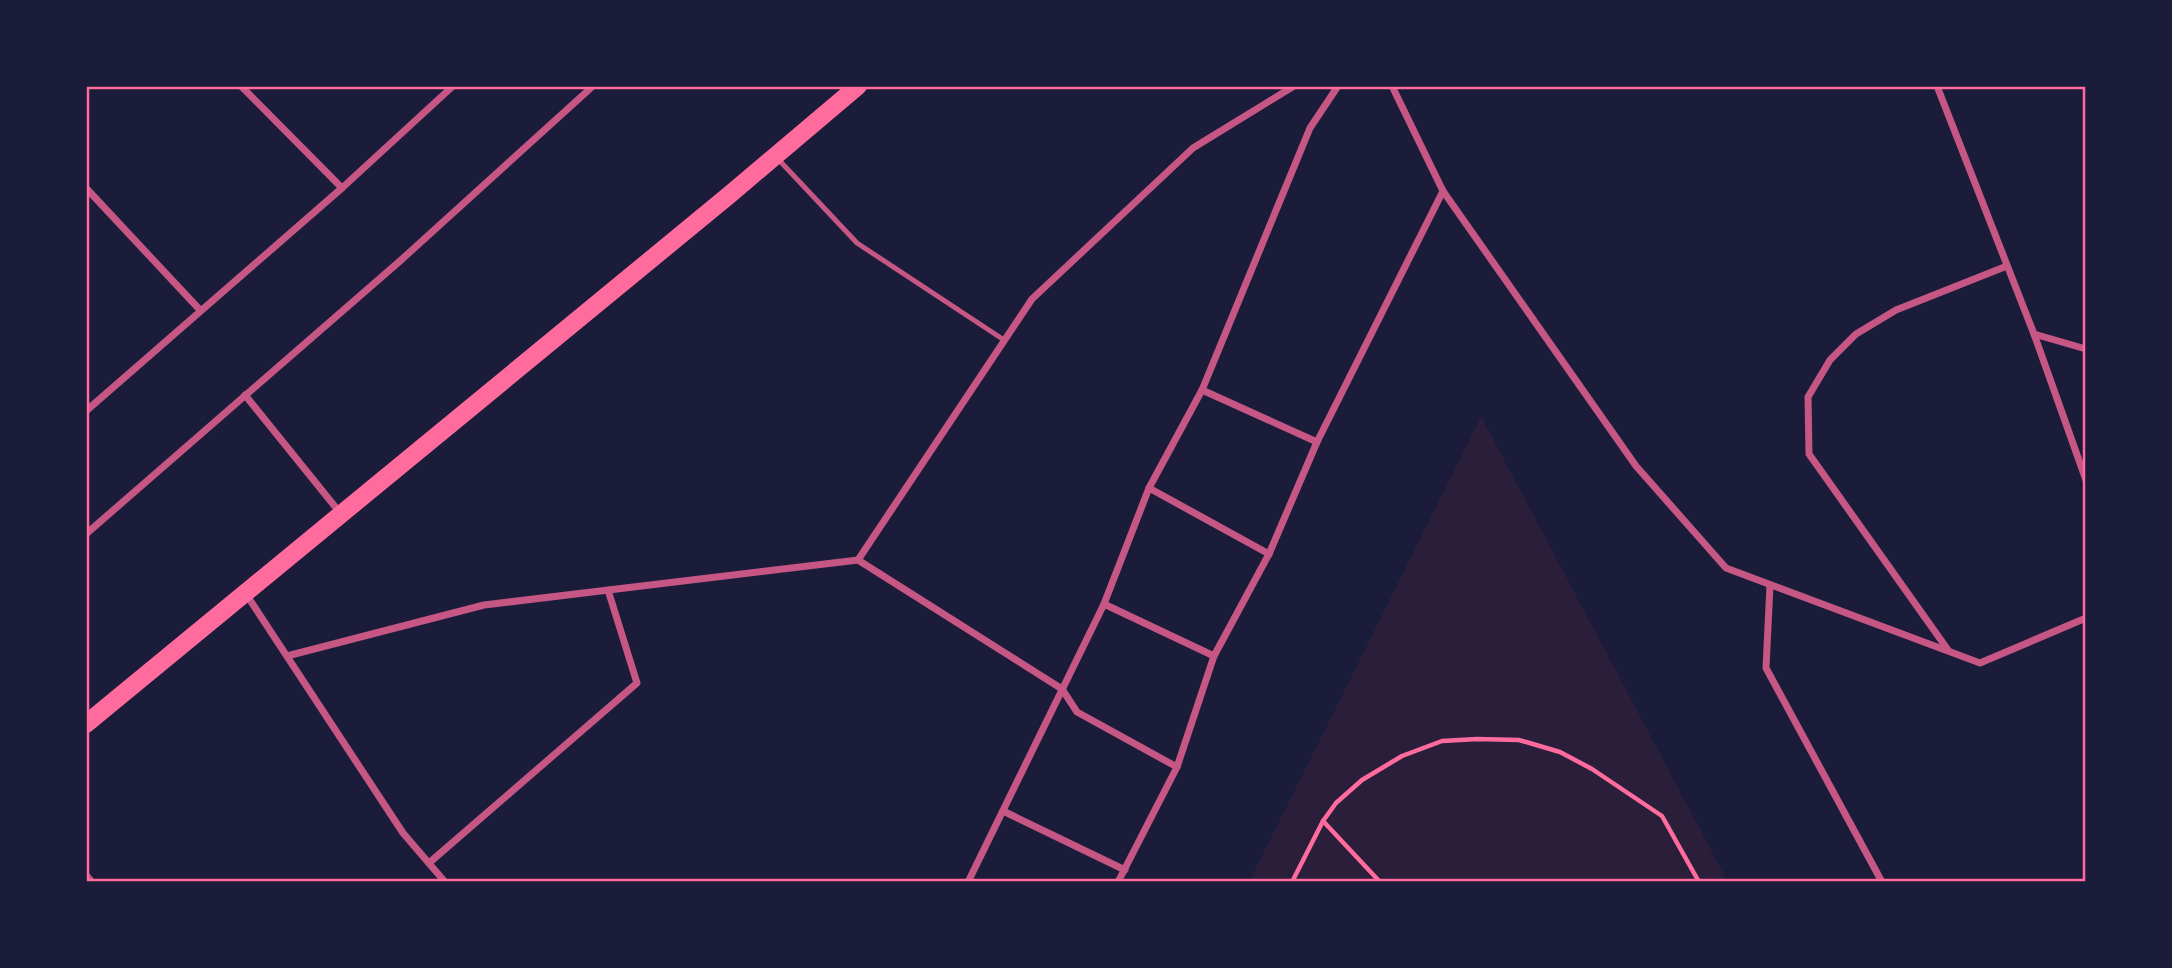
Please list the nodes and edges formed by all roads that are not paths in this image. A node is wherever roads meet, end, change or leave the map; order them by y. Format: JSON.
{"nodes":[{"id":1,"x":241,"y":86,"type":"edge"},
{"id":2,"x":453,"y":86,"type":"edge"},
{"id":3,"x":593,"y":86,"type":"edge"},
{"id":4,"x":858,"y":86,"type":"edge"},
{"id":5,"x":1294,"y":86,"type":"edge"},
{"id":6,"x":1338,"y":86,"type":"edge"},
{"id":7,"x":1392,"y":86,"type":"edge"},
{"id":8,"x":1937,"y":86,"type":"edge"},
{"id":9,"x":775,"y":156,"type":"junction"},
{"id":10,"x":86,"y":188,"type":"edge"},
{"id":11,"x":342,"y":188,"type":"junction"},
{"id":12,"x":1443,"y":191,"type":"junction"},
{"id":13,"x":2007,"y":266,"type":"junction"},
{"id":14,"x":200,"y":310,"type":"junction"},
{"id":15,"x":2034,"y":334,"type":"junction"},
{"id":16,"x":1004,"y":340,"type":"junction"},
{"id":17,"x":2086,"y":349,"type":"edge"},
{"id":18,"x":1202,"y":390,"type":"junction"},
{"id":19,"x":245,"y":395,"type":"junction"},
{"id":20,"x":86,"y":411,"type":"edge"},
{"id":21,"x":1317,"y":442,"type":"junction"},
{"id":22,"x":2086,"y":480,"type":"edge"},
{"id":23,"x":1149,"y":488,"type":"junction"},
{"id":24,"x":341,"y":515,"type":"junction"},
{"id":25,"x":86,"y":534,"type":"edge"},
{"id":26,"x":1269,"y":554,"type":"junction"},
{"id":27,"x":858,"y":560,"type":"junction"},
{"id":28,"x":1770,"y":584,"type":"junction"},
{"id":29,"x":608,"y":590,"type":"junction"},
{"id":30,"x":245,"y":593,"type":"junction"},
{"id":31,"x":1104,"y":604,"type":"junction"},
{"id":32,"x":2086,"y":618,"type":"edge"},
{"id":33,"x":1948,"y":651,"type":"junction"},
{"id":34,"x":287,"y":656,"type":"junction"},
{"id":35,"x":1214,"y":656,"type":"junction"},
{"id":36,"x":1062,"y":689,"type":"junction"},
{"id":37,"x":86,"y":724,"type":"edge"},
{"id":38,"x":1177,"y":767,"type":"junction"},
{"id":39,"x":1003,"y":811,"type":"junction"},
{"id":40,"x":429,"y":863,"type":"junction"},
{"id":41,"x":1125,"y":870,"type":"junction"},
{"id":42,"x":86,"y":875,"type":"edge"},
{"id":43,"x":92,"y":882,"type":"edge"},
{"id":44,"x":445,"y":882,"type":"edge"},
{"id":45,"x":968,"y":882,"type":"edge"},
{"id":46,"x":1118,"y":882,"type":"edge"},
{"id":47,"x":1882,"y":882,"type":"edge"}],
"edges":[{"from":1,"to":11,"type":"street"},
{"from":2,"to":11,"type":"street"},
{"from":3,"to":19,"type":"street"},
{"from":4,"to":9,"type":"main road"},
{"from":5,"to":16,"type":"street"},
{"from":6,"to":18,"type":"street"},
{"from":7,"to":12,"type":"street"},
{"from":8,"to":13,"type":"street"},
{"from":9,"to":16,"type":"lane"},
{"from":9,"to":24,"type":"main road"},
{"from":10,"to":14,"type":"street"},
{"from":11,"to":14,"type":"street"},
{"from":12,"to":21,"type":"street"},
{"from":12,"to":28,"type":"street"},
{"from":13,"to":15,"type":"street"},
{"from":13,"to":33,"type":"street"},
{"from":14,"to":20,"type":"street"},
{"from":15,"to":17,"type":"street"},
{"from":15,"to":22,"type":"street"},
{"from":16,"to":27,"type":"street"},
{"from":18,"to":21,"type":"street"},
{"from":18,"to":23,"type":"street"},
{"from":19,"to":24,"type":"street"},
{"from":19,"to":25,"type":"street"},
{"from":21,"to":26,"type":"street"},
{"from":23,"to":26,"type":"street"},
{"from":23,"to":31,"type":"street"},
{"from":24,"to":30,"type":"main road"},
{"from":26,"to":35,"type":"street"},
{"from":27,"to":29,"type":"street"},
{"from":27,"to":36,"type":"street"},
{"from":28,"to":33,"type":"street"},
{"from":28,"to":47,"type":"street"},
{"from":29,"to":34,"type":"street"},
{"from":29,"to":40,"type":"street"},
{"from":30,"to":34,"type":"street"},
{"from":30,"to":37,"type":"main road"},
{"from":31,"to":35,"type":"street"},
{"from":31,"to":36,"type":"street"},
{"from":32,"to":33,"type":"street"},
{"from":34,"to":40,"type":"street"},
{"from":35,"to":38,"type":"street"},
{"from":36,"to":38,"type":"street"},
{"from":36,"to":39,"type":"street"},
{"from":38,"to":41,"type":"street"},
{"from":39,"to":41,"type":"street"},
{"from":39,"to":45,"type":"street"},
{"from":40,"to":44,"type":"street"},
{"from":41,"to":46,"type":"street"},
{"from":42,"to":43,"type":"street"}]}
